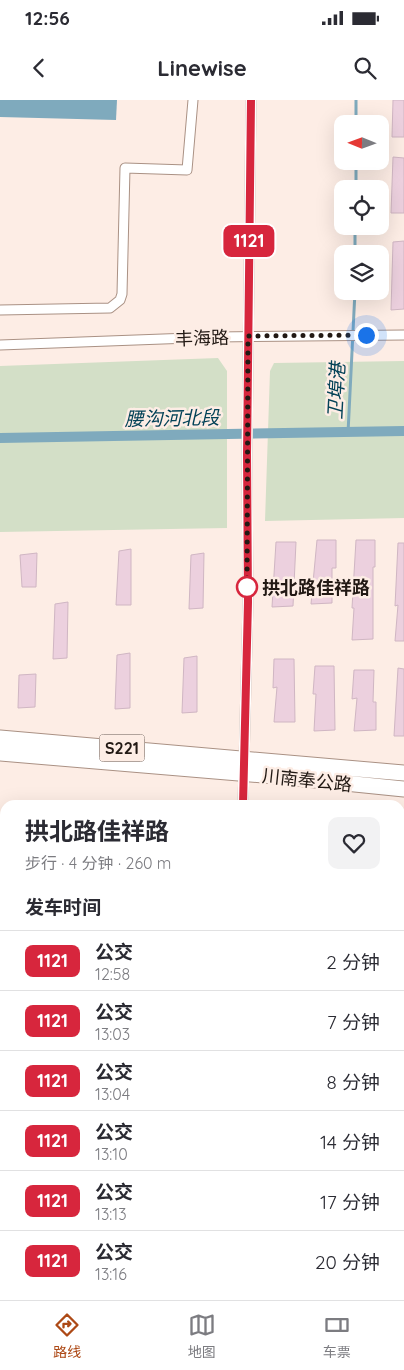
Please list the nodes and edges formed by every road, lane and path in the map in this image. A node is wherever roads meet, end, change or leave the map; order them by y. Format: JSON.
{"nodes":[{"id":1,"x":193,"y":100,"type":"edge"},
{"id":2,"x":251,"y":100,"type":"edge"},
{"id":3,"x":0,"y":310,"type":"edge"},
{"id":4,"x":404,"y":334,"type":"edge"},
{"id":5,"x":248,"y":336,"type":"junction"},
{"id":6,"x":0,"y":345,"type":"edge"},
{"id":7,"x":0,"y":738,"type":"edge"},
{"id":8,"x":0,"y":752,"type":"edge"},
{"id":9,"x":244,"y":766,"type":"junction"},
{"id":10,"x":404,"y":772,"type":"edge"},
{"id":11,"x":404,"y":789,"type":"edge"},
{"id":12,"x":243,"y":800,"type":"edge"}],
"edges":[{"from":1,"to":3,"type":"street"},
{"from":2,"to":5,"type":"street"},
{"from":4,"to":5,"type":"street","name":"丰海路"},
{"from":5,"to":6,"type":"street","name":"丰海路"},
{"from":5,"to":9,"type":"street"},
{"from":7,"to":9,"type":"main road","name":"川南奉公路","number":"S221"},
{"from":8,"to":9,"type":"main road","name":"川南奉公路","number":"S221"},
{"from":9,"to":10,"type":"main road","name":"川南奉公路","number":"S221"},
{"from":9,"to":11,"type":"main road","name":"川南奉公路","number":"S221"},
{"from":9,"to":12,"type":"street"}]}
